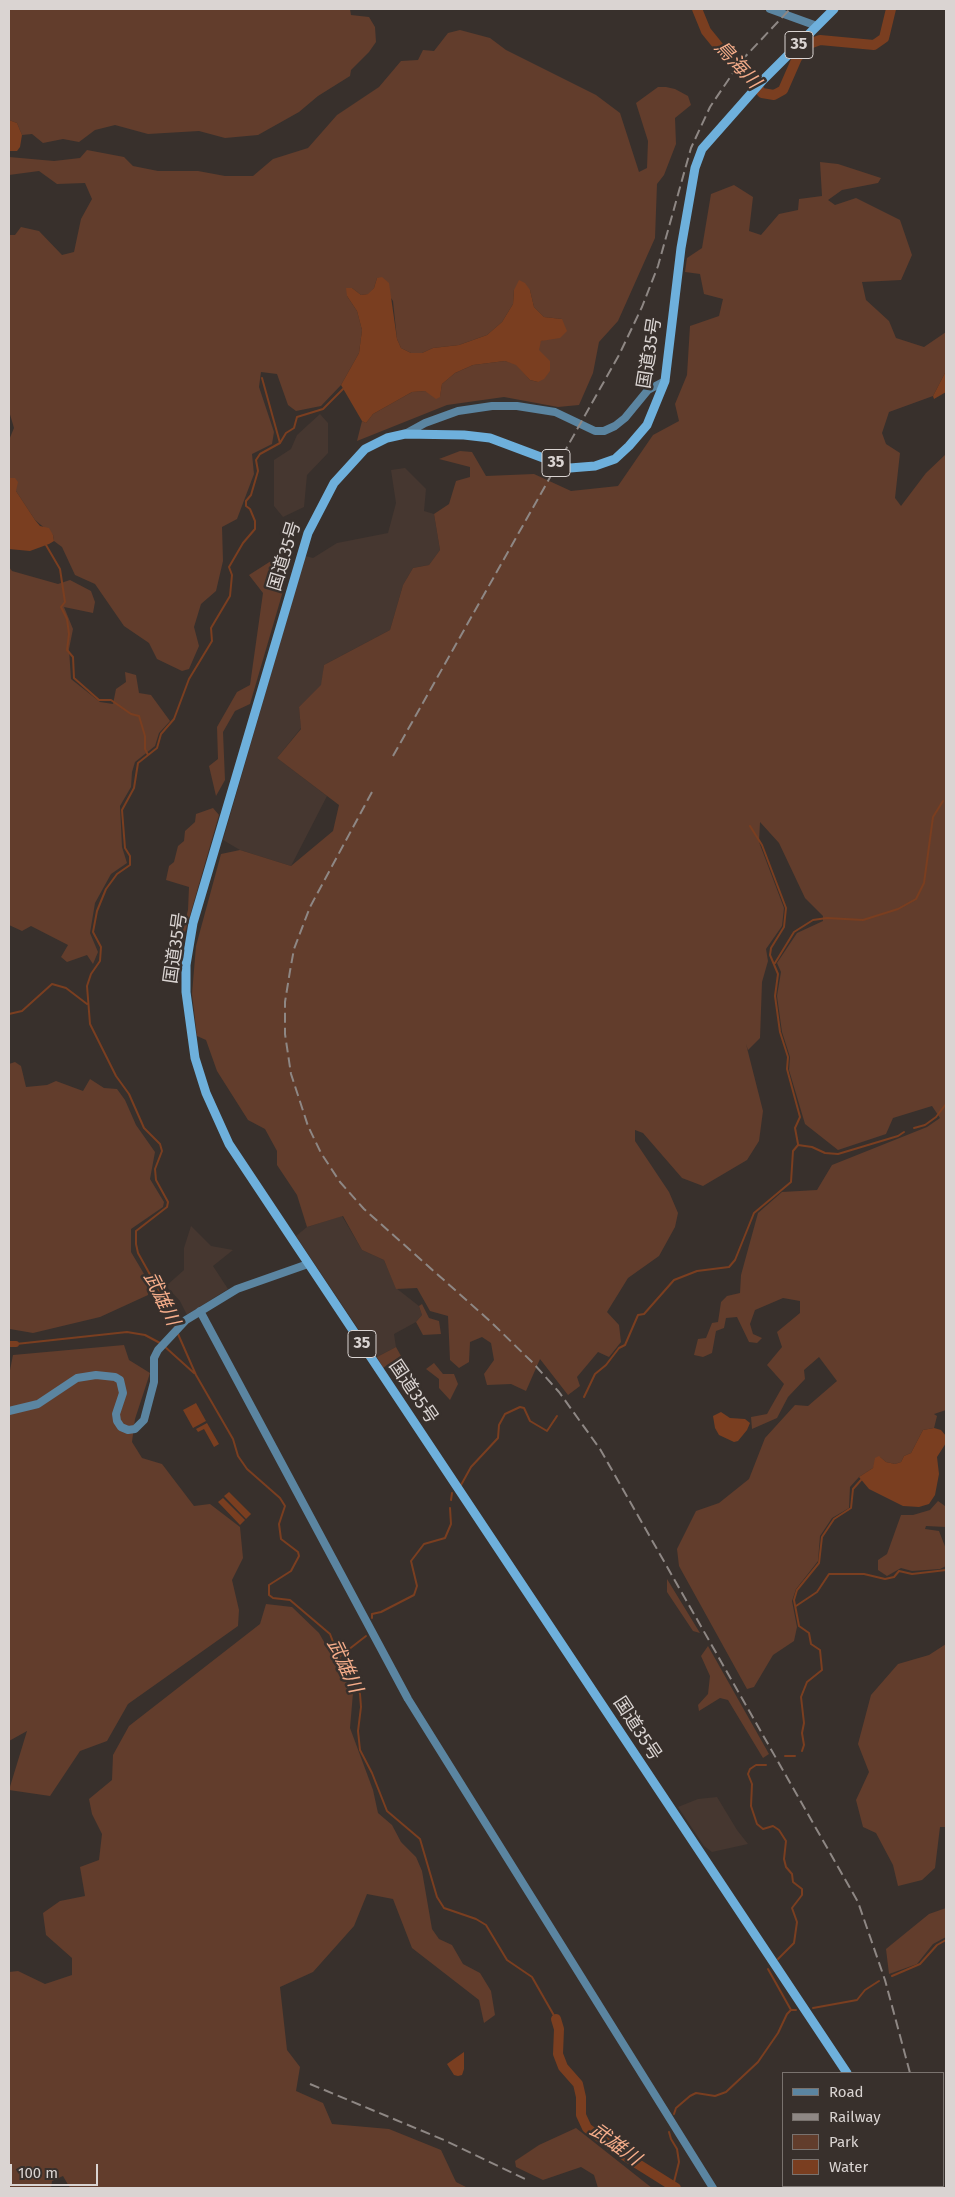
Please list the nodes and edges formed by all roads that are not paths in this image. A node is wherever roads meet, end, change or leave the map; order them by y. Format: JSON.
{"nodes":[{"id":1,"x":770,"y":9,"type":"edge"},
{"id":2,"x":834,"y":9,"type":"edge"},
{"id":3,"x":818,"y":26,"type":"junction"},
{"id":4,"x":666,"y":380,"type":"junction"},
{"id":5,"x":405,"y":434,"type":"junction"},
{"id":6,"x":308,"y":1264,"type":"junction"},
{"id":7,"x":200,"y":1311,"type":"junction"},
{"id":8,"x":9,"y":1411,"type":"edge"},
{"id":9,"x":846,"y":2072,"type":"edge"},
{"id":10,"x":713,"y":2188,"type":"edge"}],
"edges":[{"from":1,"to":3,"type":"street"},
{"from":2,"to":3,"type":"highway","name":"国道35号","number":"35"},
{"from":3,"to":4,"type":"highway","name":"国道35号","number":"35"},
{"from":4,"to":5,"type":"street","number":"35"},
{"from":4,"to":5,"type":"highway","name":"国道35号","number":"35"},
{"from":5,"to":6,"type":"highway","name":"国道35号","number":"35"},
{"from":6,"to":7,"type":"street"},
{"from":6,"to":9,"type":"highway","name":"国道35号","number":"35"},
{"from":7,"to":8,"type":"street"},
{"from":7,"to":10,"type":"street"}]}
